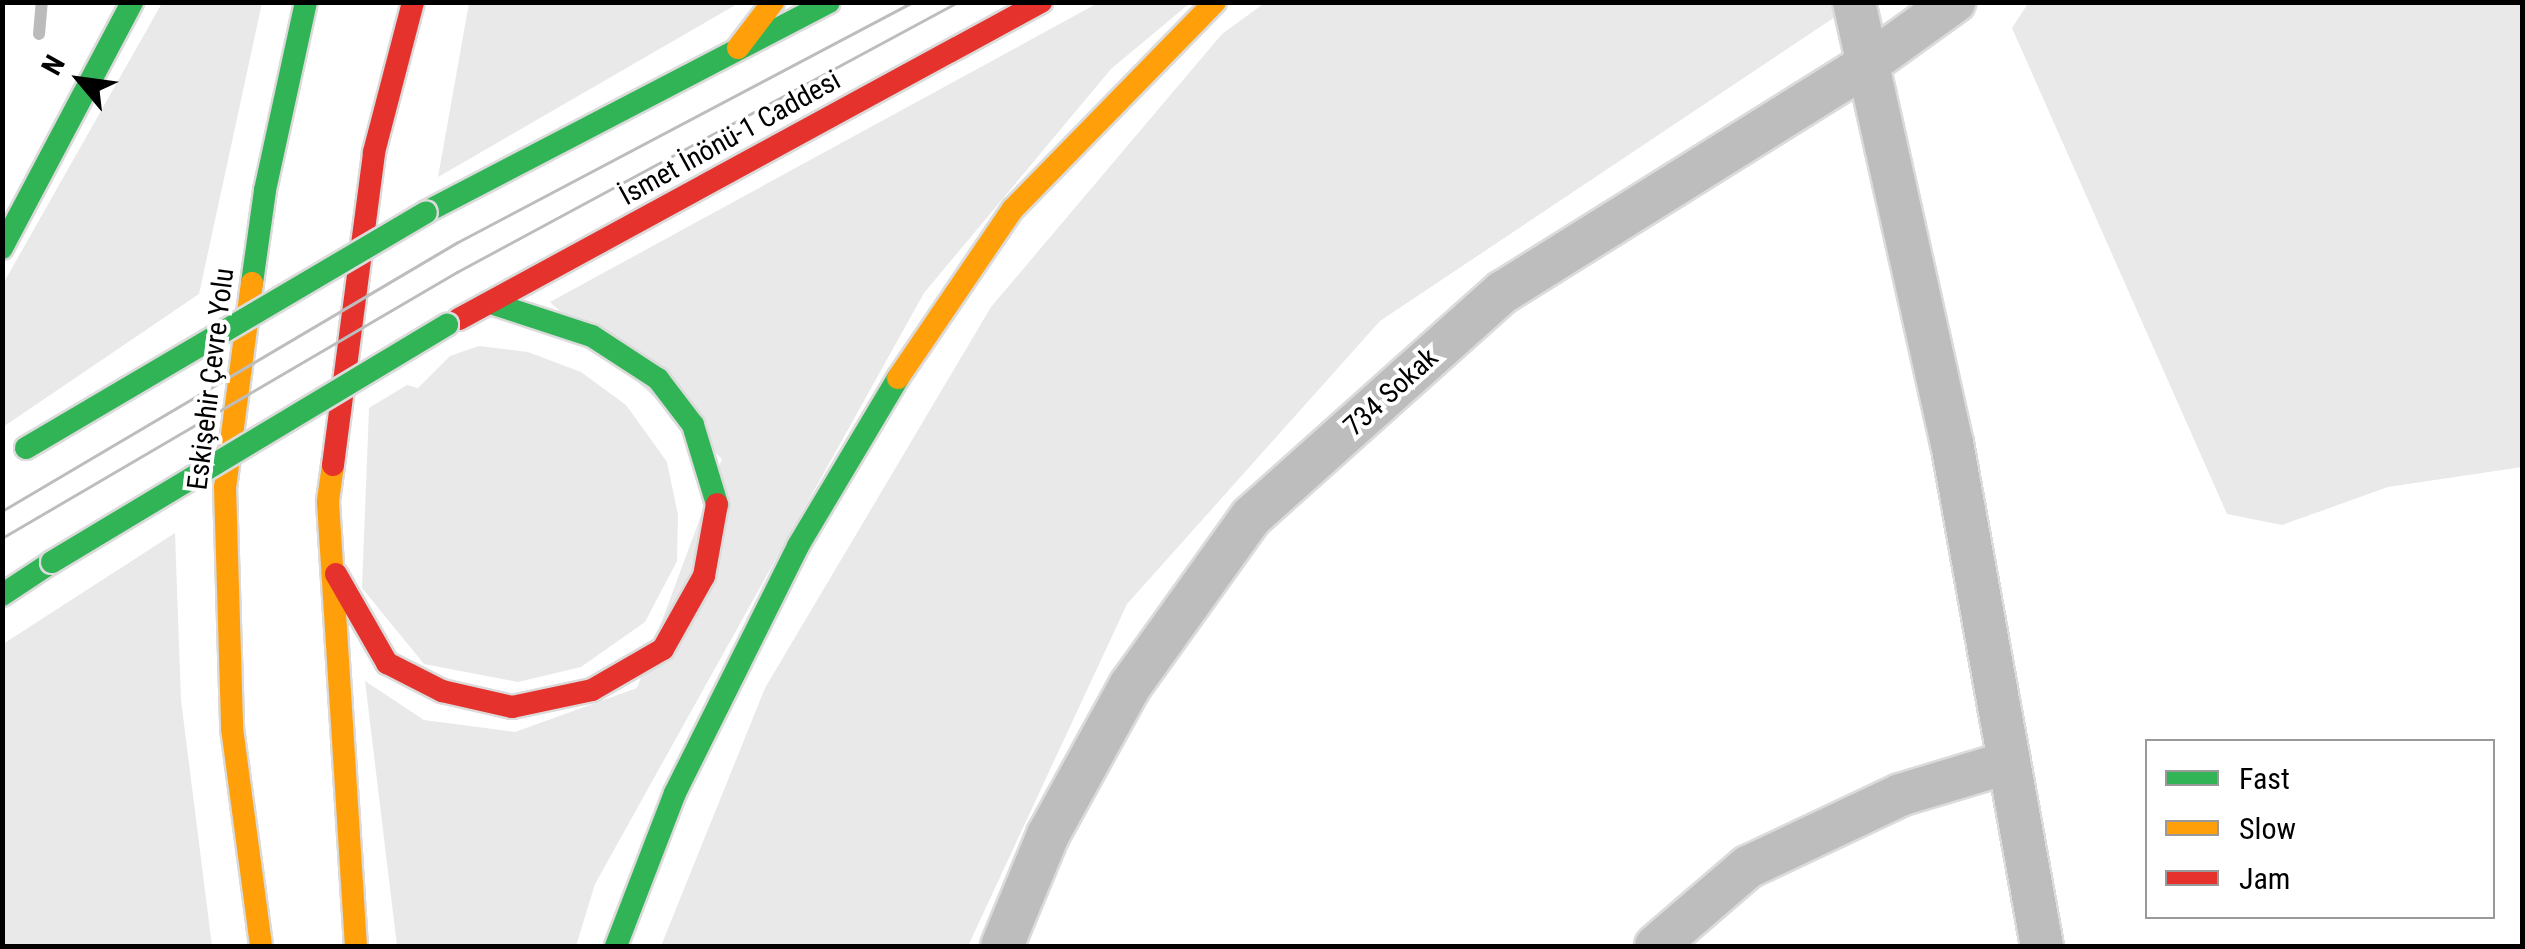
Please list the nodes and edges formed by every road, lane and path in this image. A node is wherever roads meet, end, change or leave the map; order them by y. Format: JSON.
{"nodes":[{"id":1,"x":132,"y":2,"type":"edge"},
{"id":2,"x":306,"y":2,"type":"edge"},
{"id":3,"x":413,"y":2,"type":"edge"},
{"id":4,"x":773,"y":2,"type":"edge"},
{"id":5,"x":828,"y":2,"type":"edge"},
{"id":6,"x":1041,"y":2,"type":"edge"},
{"id":7,"x":1215,"y":2,"type":"edge"},
{"id":8,"x":1854,"y":2,"type":"edge"},
{"id":9,"x":1954,"y":2,"type":"edge"},
{"id":10,"x":738,"y":48,"type":"junction"},
{"id":11,"x":1865,"y":66,"type":"junction"},
{"id":12,"x":2,"y":248,"type":"edge"},
{"id":13,"x":491,"y":303,"type":"junction"},
{"id":14,"x":2,"y":462,"type":"edge"},
{"id":15,"x":330,"y":565,"type":"junction"},
{"id":16,"x":2,"y":595,"type":"edge"},
{"id":17,"x":2009,"y":762,"type":"junction"},
{"id":18,"x":261,"y":946,"type":"edge"},
{"id":19,"x":356,"y":946,"type":"edge"},
{"id":20,"x":616,"y":946,"type":"edge"},
{"id":21,"x":1002,"y":946,"type":"edge"},
{"id":22,"x":1656,"y":946,"type":"edge"},
{"id":23,"x":2042,"y":946,"type":"edge"}],
"edges":[{"from":1,"to":12,"type":"main road"},
{"from":2,"to":18,"type":"main road","name":"Eskişehir Çevre Yolu"},
{"from":3,"to":15,"type":"main road"},
{"from":4,"to":10,"type":"main road"},
{"from":5,"to":10,"type":"main road"},
{"from":6,"to":13,"type":"main road","name":"İsmet İnönü-1 Caddesi"},
{"from":7,"to":20,"type":"main road"},
{"from":8,"to":11,"type":"street"},
{"from":9,"to":11,"type":"street","name":"734 Sokak"},
{"from":10,"to":14,"type":"main road","bridge":true},
{"from":11,"to":17,"type":"street"},
{"from":11,"to":21,"type":"street","name":"734 Sokak"},
{"from":13,"to":15,"type":"main road"},
{"from":13,"to":16,"type":"main road","name":"İsmet İnönü-1 Caddesi","bridge":true},
{"from":15,"to":19,"type":"main road"},
{"from":17,"to":22,"type":"street"},
{"from":17,"to":23,"type":"street"}]}
